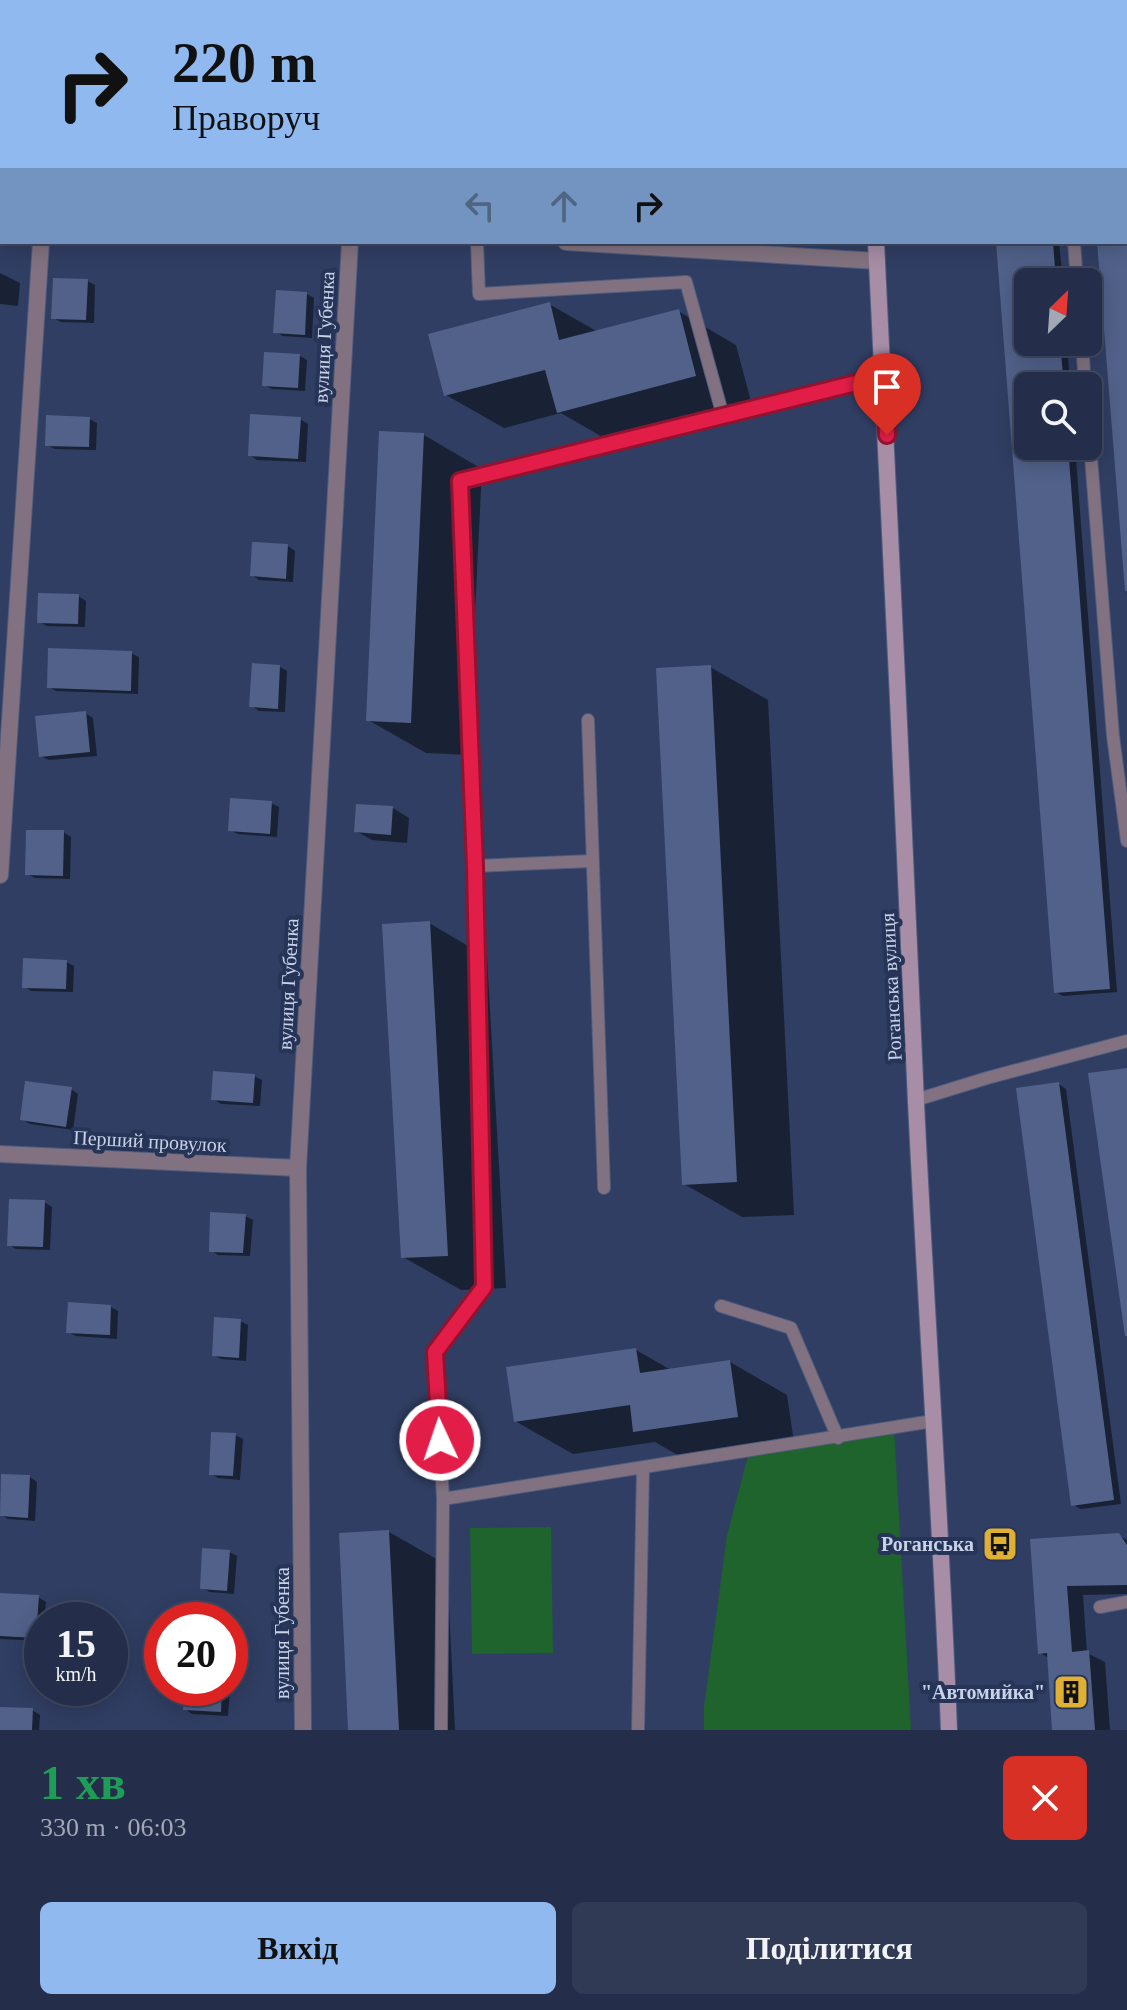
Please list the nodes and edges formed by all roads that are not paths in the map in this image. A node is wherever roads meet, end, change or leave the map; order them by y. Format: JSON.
{"nodes":[{"id":1,"x":41,"y":244,"type":"edge"},
{"id":2,"x":350,"y":244,"type":"edge"},
{"id":3,"x":477,"y":244,"type":"edge"},
{"id":4,"x":628,"y":244,"type":"edge"},
{"id":5,"x":876,"y":244,"type":"edge"},
{"id":6,"x":1074,"y":244,"type":"edge"},
{"id":7,"x":752,"y":248,"type":"edge"},
{"id":8,"x":877,"y":261,"type":"junction"},
{"id":9,"x":1076,"y":268,"type":"edge"},
{"id":10,"x":884,"y":376,"type":"junction"},
{"id":11,"x":723,"y":416,"type":"junction"},
{"id":12,"x":1091,"y":460,"type":"edge"},
{"id":13,"x":588,"y":720,"type":"dead end"},
{"id":14,"x":1127,"y":841,"type":"edge"},
{"id":15,"x":592,"y":861,"type":"junction"},
{"id":16,"x":475,"y":866,"type":"junction"},
{"id":17,"x":0,"y":875,"type":"edge"},
{"id":18,"x":1127,"y":1041,"type":"edge"},
{"id":19,"x":916,"y":1100,"type":"junction"},
{"id":20,"x":0,"y":1154,"type":"edge"},
{"id":21,"x":298,"y":1168,"type":"junction"},
{"id":22,"x":604,"y":1188,"type":"dead end"},
{"id":23,"x":721,"y":1306,"type":"dead end"},
{"id":24,"x":933,"y":1421,"type":"junction"},
{"id":25,"x":838,"y":1438,"type":"junction"},
{"id":26,"x":643,"y":1468,"type":"junction"},
{"id":27,"x":443,"y":1499,"type":"junction"},
{"id":28,"x":1127,"y":1602,"type":"edge"},
{"id":29,"x":1100,"y":1607,"type":"dead end"},
{"id":30,"x":303,"y":1730,"type":"edge"},
{"id":31,"x":441,"y":1730,"type":"edge"},
{"id":32,"x":638,"y":1730,"type":"edge"},
{"id":33,"x":949,"y":1730,"type":"edge"}],
"edges":[{"from":1,"to":17,"type":"street"},
{"from":2,"to":21,"type":"street","name":"вулиця Губенка"},
{"from":3,"to":11,"type":"lane"},
{"from":4,"to":7,"type":"street"},
{"from":5,"to":8,"type":"main road","name":"Роганська вулиця"},
{"from":6,"to":9,"type":"lane"},
{"from":7,"to":8,"type":"street"},
{"from":8,"to":10,"type":"main road","name":"Роганська вулиця"},
{"from":10,"to":11,"type":"lane"},
{"from":10,"to":19,"type":"main road","name":"Роганська вулиця"},
{"from":11,"to":16,"type":"lane"},
{"from":12,"to":14,"type":"lane"},
{"from":13,"to":15,"type":"lane"},
{"from":15,"to":16,"type":"lane"},
{"from":15,"to":22,"type":"lane"},
{"from":16,"to":27,"type":"lane"},
{"from":18,"to":19,"type":"lane"},
{"from":19,"to":24,"type":"main road","name":"Роганська вулиця"},
{"from":20,"to":21,"type":"street","name":"Перший провулок"},
{"from":21,"to":30,"type":"street","name":"вулиця Губенка"},
{"from":23,"to":25,"type":"lane"},
{"from":24,"to":25,"type":"lane"},
{"from":24,"to":33,"type":"main road","name":"Роганська вулиця"},
{"from":25,"to":26,"type":"lane"},
{"from":26,"to":27,"type":"lane"},
{"from":26,"to":32,"type":"lane"},
{"from":27,"to":31,"type":"lane"},
{"from":28,"to":29,"type":"lane"}]}
